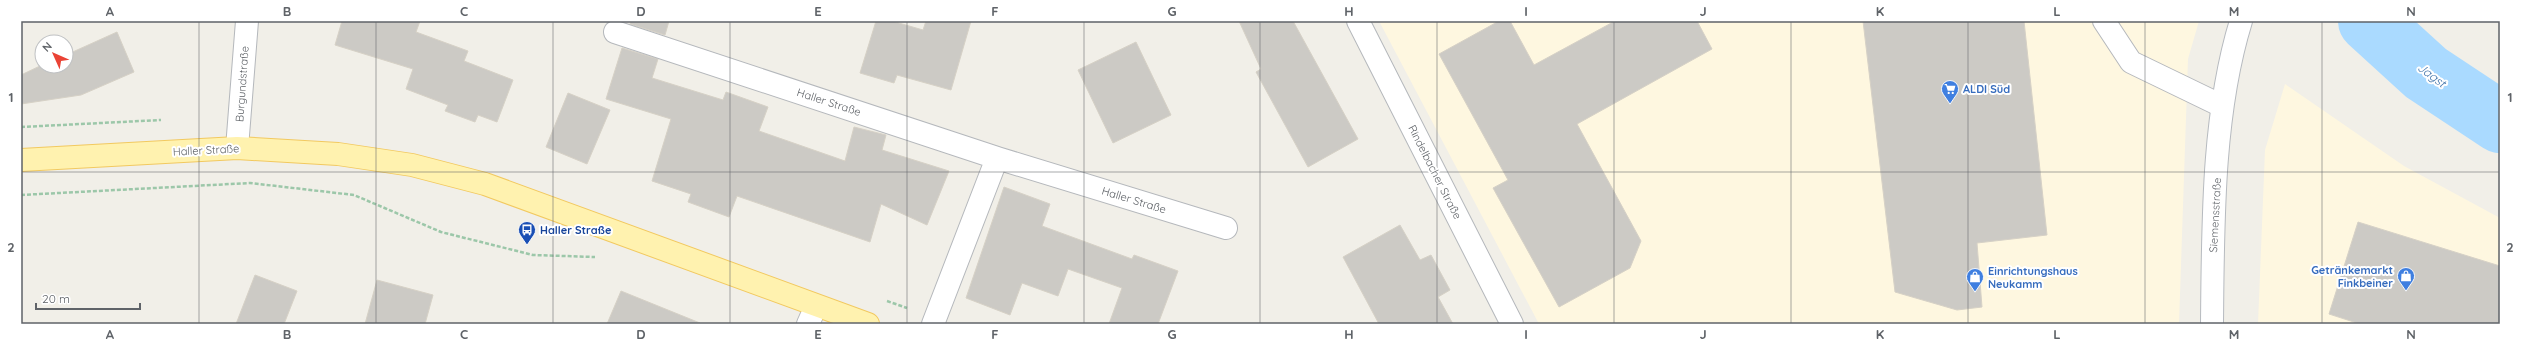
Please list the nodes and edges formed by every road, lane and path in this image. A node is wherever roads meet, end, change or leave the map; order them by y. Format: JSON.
{"nodes":[{"id":1,"x":247,"y":21,"type":"edge"},
{"id":2,"x":1358,"y":21,"type":"edge"},
{"id":3,"x":2104,"y":21,"type":"edge"},
{"id":4,"x":2240,"y":21,"type":"edge"},
{"id":5,"x":615,"y":32,"type":"dead end"},
{"id":6,"x":2222,"y":106,"type":"junction"},
{"id":7,"x":237,"y":148,"type":"junction"},
{"id":8,"x":997,"y":158,"type":"junction"},
{"id":9,"x":21,"y":160,"type":"edge"},
{"id":10,"x":21,"y":195,"type":"edge"},
{"id":11,"x":1226,"y":228,"type":"dead end"},
{"id":12,"x":596,"y":257,"type":"dead end"},
{"id":13,"x":812,"y":315,"type":"edge"},
{"id":14,"x":868,"y":324,"type":"edge"},
{"id":15,"x":933,"y":324,"type":"edge"},
{"id":16,"x":1512,"y":324,"type":"edge"},
{"id":17,"x":2212,"y":324,"type":"edge"}],
"edges":[{"from":1,"to":7,"type":"street","name":"Burgundstraße"},
{"from":2,"to":16,"type":"street","name":"Rindelbacher Straße"},
{"from":3,"to":6,"type":"street"},
{"from":4,"to":6,"type":"street","name":"Siemensstraße"},
{"from":5,"to":8,"type":"street","name":"Haller Straße"},
{"from":6,"to":17,"type":"street","name":"Siemensstraße"},
{"from":7,"to":9,"type":"main road","name":"Haller Straße"},
{"from":7,"to":13,"type":"main road","name":"Haller Straße"},
{"from":8,"to":11,"type":"street","name":"Haller Straße"},
{"from":8,"to":15,"type":"street"},
{"from":10,"to":12,"type":"path"},
{"from":13,"to":14,"type":"main road","name":"Haller Straße"}]}
